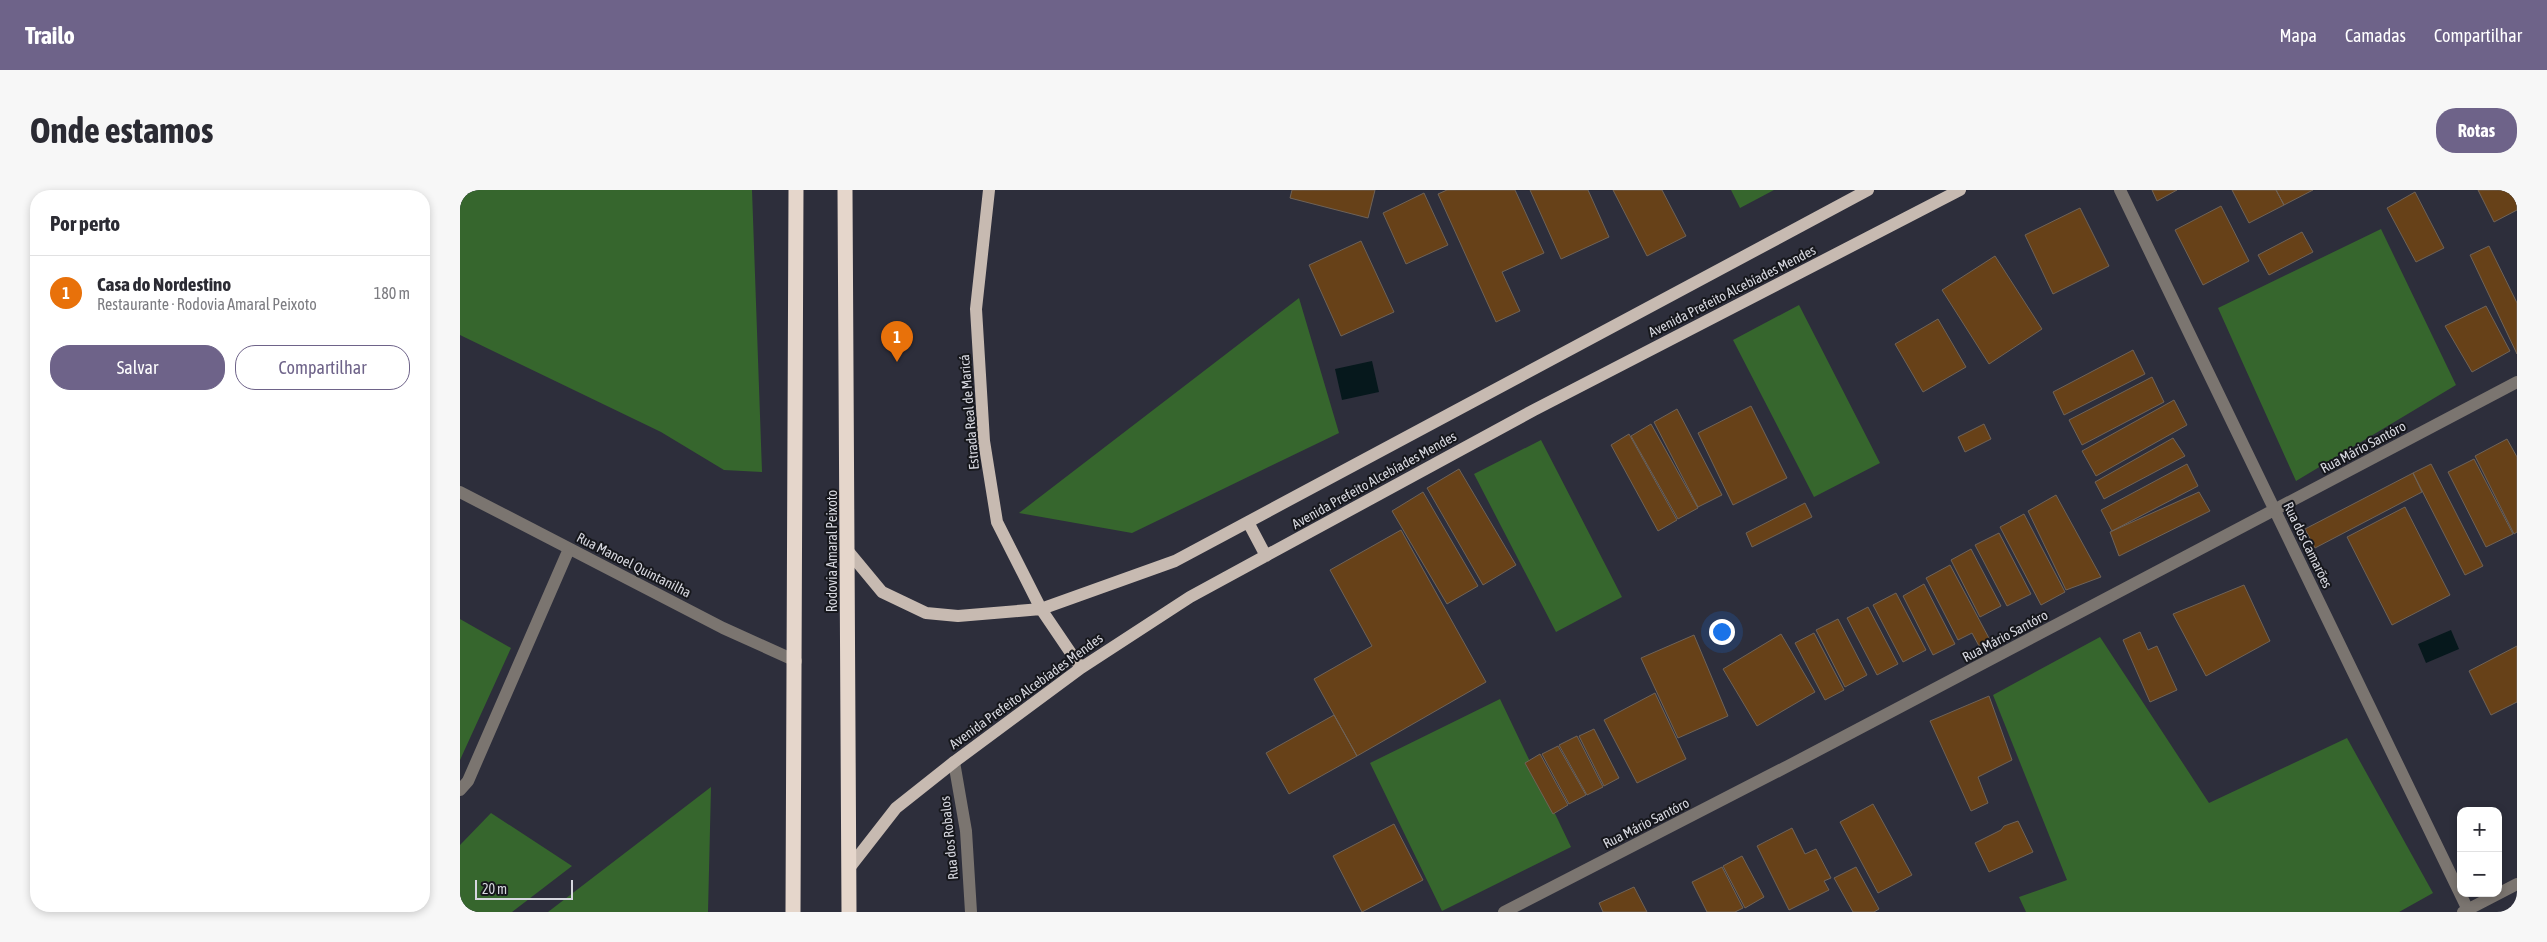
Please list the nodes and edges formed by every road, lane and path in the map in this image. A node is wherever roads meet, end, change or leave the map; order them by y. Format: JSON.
{"nodes":[{"id":1,"x":796,"y":190,"type":"edge"},
{"id":2,"x":845,"y":190,"type":"edge"},
{"id":3,"x":989,"y":190,"type":"edge"},
{"id":4,"x":1868,"y":190,"type":"edge"},
{"id":5,"x":1960,"y":190,"type":"edge"},
{"id":6,"x":2120,"y":190,"type":"edge"},
{"id":7,"x":2517,"y":382,"type":"edge"},
{"id":8,"x":460,"y":492,"type":"edge"},
{"id":9,"x":2275,"y":510,"type":"junction"},
{"id":10,"x":1248,"y":522,"type":"junction"},
{"id":11,"x":569,"y":548,"type":"junction"},
{"id":12,"x":848,"y":551,"type":"junction"},
{"id":13,"x":1266,"y":556,"type":"junction"},
{"id":14,"x":1041,"y":608,"type":"junction"},
{"id":15,"x":796,"y":661,"type":"junction"},
{"id":16,"x":1081,"y":668,"type":"junction"},
{"id":17,"x":954,"y":762,"type":"junction"},
{"id":18,"x":460,"y":790,"type":"edge"},
{"id":19,"x":850,"y":866,"type":"junction"},
{"id":20,"x":2517,"y":884,"type":"edge"},
{"id":21,"x":2467,"y":911,"type":"edge"},
{"id":22,"x":794,"y":912,"type":"edge"},
{"id":23,"x":849,"y":912,"type":"edge"},
{"id":24,"x":971,"y":912,"type":"edge"},
{"id":25,"x":1504,"y":912,"type":"edge"}],
"edges":[{"from":1,"to":15,"type":"highway"},
{"from":2,"to":12,"type":"highway","name":"Rodovia Amaral Peixoto"},
{"from":3,"to":14,"type":"main road","name":"Estrada Real de Maricá"},
{"from":4,"to":10,"type":"main road","name":"Avenida Prefeito Alcebíades Mendes"},
{"from":5,"to":13,"type":"main road","name":"Avenida Prefeito Alcebíades Mendes"},
{"from":6,"to":9,"type":"street","name":"Rua dos Camarões"},
{"from":7,"to":9,"type":"street","name":"Rua Mário Santóro"},
{"from":8,"to":11,"type":"street","name":"Rua Manoel Quintanilha"},
{"from":9,"to":21,"type":"street","name":"Rua dos Camarões"},
{"from":9,"to":25,"type":"street","name":"Rua Mário Santóro"},
{"from":10,"to":13,"type":"main road"},
{"from":10,"to":14,"type":"main road","name":"Avenida Prefeito Alcebíades Mendes"},
{"from":11,"to":15,"type":"street","name":"Rua Manoel Quintanilha"},
{"from":11,"to":18,"type":"street"},
{"from":12,"to":14,"type":"main road","name":"Avenida Prefeito Alcebíades Mendes"},
{"from":12,"to":19,"type":"highway","name":"Rodovia Amaral Peixoto"},
{"from":13,"to":16,"type":"main road","name":"Avenida Prefeito Alcebíades Mendes"},
{"from":14,"to":16,"type":"main road","name":"Estrada Real de Maricá"},
{"from":15,"to":22,"type":"highway"},
{"from":16,"to":17,"type":"main road","name":"Avenida Prefeito Alcebíades Mendes"},
{"from":17,"to":19,"type":"main road","name":"Avenida Prefeito Alcebíades Mendes"},
{"from":17,"to":24,"type":"street","name":"Rua dos Robalos"},
{"from":19,"to":23,"type":"highway","name":"Rodovia Amaral Peixoto"},
{"from":20,"to":21,"type":"street"}]}
